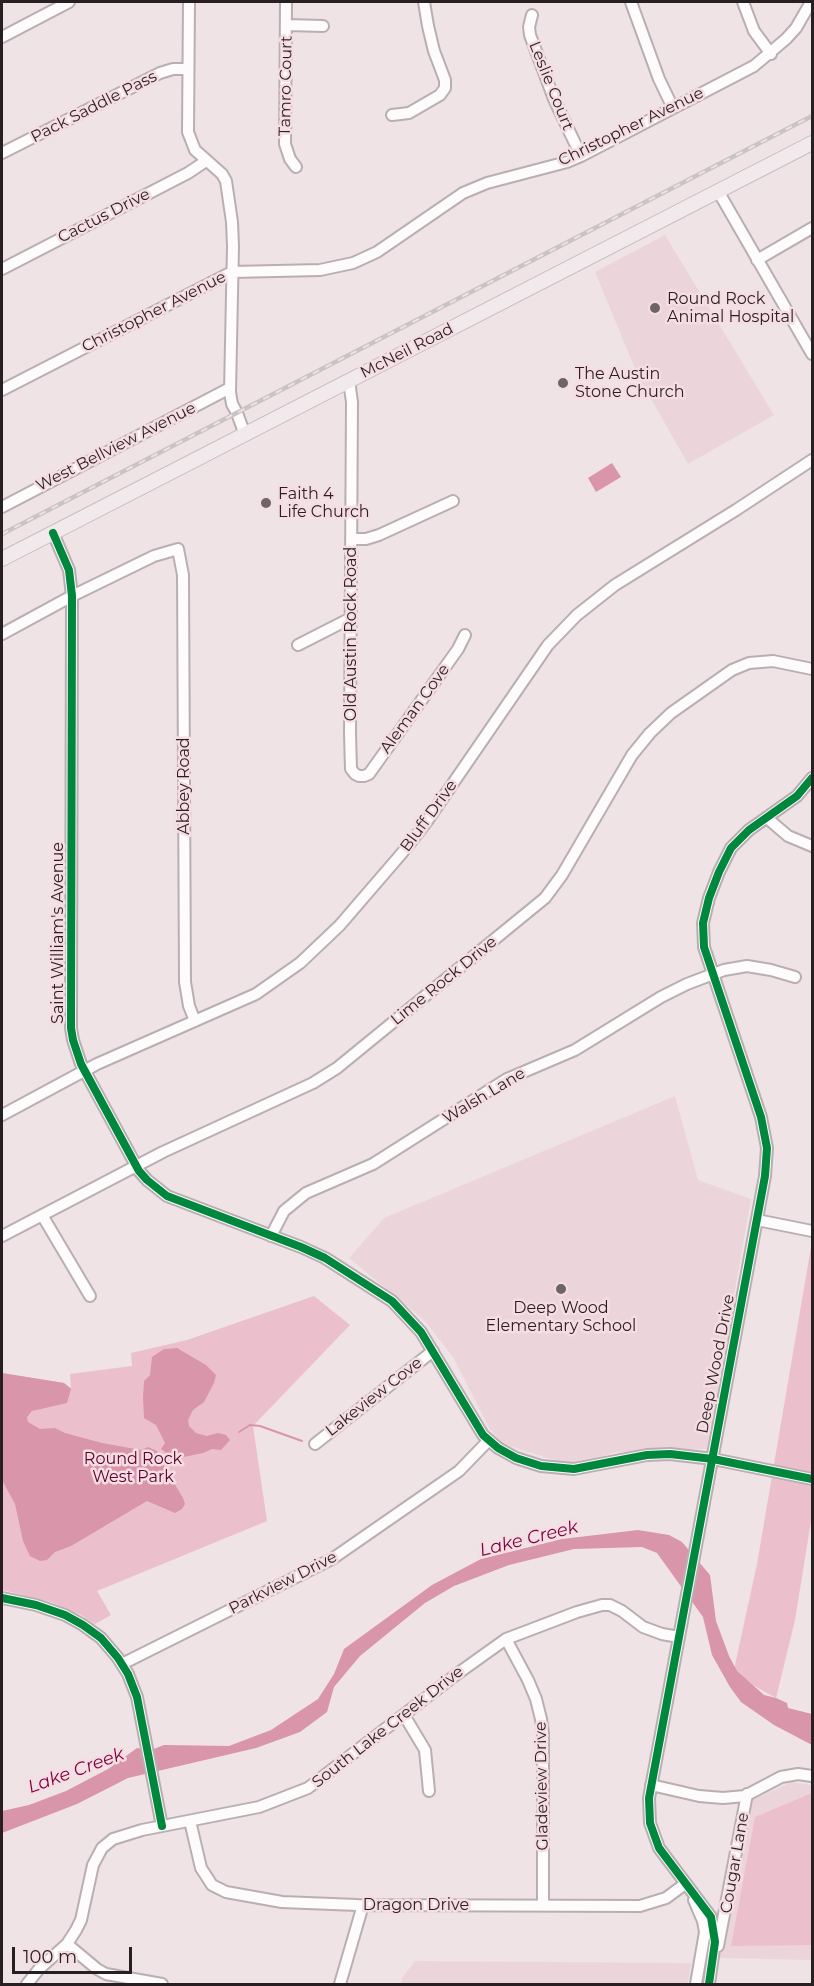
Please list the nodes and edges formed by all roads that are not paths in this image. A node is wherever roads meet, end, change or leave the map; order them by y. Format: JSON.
{"nodes":[{"id":1,"x":69,"y":2,"type":"edge"},
{"id":2,"x":189,"y":2,"type":"edge"},
{"id":3,"x":286,"y":2,"type":"edge"},
{"id":4,"x":424,"y":2,"type":"edge"},
{"id":5,"x":631,"y":2,"type":"edge"},
{"id":6,"x":743,"y":2,"type":"edge"},
{"id":7,"x":811,"y":2,"type":"edge"},
{"id":8,"x":532,"y":15,"type":"dead end"},
{"id":9,"x":287,"y":26,"type":"junction"},
{"id":10,"x":323,"y":26,"type":"dead end"},
{"id":11,"x":2,"y":36,"type":"edge"},
{"id":12,"x":771,"y":54,"type":"junction"},
{"id":13,"x":188,"y":69,"type":"junction"},
{"id":14,"x":673,"y":108,"type":"junction"},
{"id":15,"x":392,"y":116,"type":"dead end"},
{"id":16,"x":813,"y":143,"type":"edge"},
{"id":17,"x":2,"y":153,"type":"edge"},
{"id":18,"x":581,"y":156,"type":"junction"},
{"id":19,"x":206,"y":161,"type":"junction"},
{"id":20,"x":296,"y":167,"type":"dead end"},
{"id":21,"x":718,"y":191,"type":"junction"},
{"id":22,"x":813,"y":228,"type":"edge"},
{"id":23,"x":757,"y":260,"type":"junction"},
{"id":24,"x":2,"y":269,"type":"edge"},
{"id":25,"x":232,"y":272,"type":"junction"},
{"id":26,"x":232,"y":353,"type":"junction"},
{"id":27,"x":813,"y":354,"type":"edge"},
{"id":28,"x":349,"y":381,"type":"junction"},
{"id":29,"x":230,"y":388,"type":"junction"},
{"id":30,"x":2,"y":390,"type":"edge"},
{"id":31,"x":202,"y":402,"type":"junction"},
{"id":32,"x":235,"y":408,"type":"junction"},
{"id":33,"x":245,"y":435,"type":"junction"},
{"id":34,"x":813,"y":460,"type":"edge"},
{"id":35,"x":453,"y":501,"type":"dead end"},
{"id":36,"x":2,"y":507,"type":"edge"},
{"id":37,"x":53,"y":533,"type":"junction"},
{"id":38,"x":351,"y":539,"type":"junction"},
{"id":39,"x":2,"y":559,"type":"edge"},
{"id":40,"x":72,"y":596,"type":"junction"},
{"id":41,"x":351,"y":618,"type":"junction"},
{"id":42,"x":2,"y":634,"type":"edge"},
{"id":43,"x":465,"y":634,"type":"dead end"},
{"id":44,"x":297,"y":645,"type":"dead end"},
{"id":45,"x":813,"y":669,"type":"edge"},
{"id":46,"x":359,"y":776,"type":"joint"},
{"id":47,"x":813,"y":778,"type":"edge"},
{"id":48,"x":766,"y":818,"type":"junction"},
{"id":49,"x":813,"y":846,"type":"edge"},
{"id":50,"x":713,"y":974,"type":"junction"},
{"id":51,"x":795,"y":977,"type":"dead end"},
{"id":52,"x":195,"y":1021,"type":"junction"},
{"id":53,"x":85,"y":1071,"type":"junction"},
{"id":54,"x":2,"y":1115,"type":"edge"},
{"id":55,"x":136,"y":1166,"type":"junction"},
{"id":56,"x":42,"y":1215,"type":"junction"},
{"id":57,"x":757,"y":1220,"type":"junction"},
{"id":58,"x":813,"y":1231,"type":"edge"},
{"id":59,"x":2,"y":1236,"type":"edge"},
{"id":60,"x":271,"y":1236,"type":"junction"},
{"id":61,"x":90,"y":1296,"type":"dead end"},
{"id":62,"x":433,"y":1351,"type":"junction"},
{"id":63,"x":489,"y":1440,"type":"junction"},
{"id":64,"x":315,"y":1444,"type":"dead end"},
{"id":65,"x":713,"y":1459,"type":"junction"},
{"id":66,"x":813,"y":1479,"type":"edge"},
{"id":67,"x":2,"y":1598,"type":"edge"},
{"id":68,"x":678,"y":1638,"type":"junction"},
{"id":69,"x":506,"y":1640,"type":"junction"},
{"id":70,"x":122,"y":1664,"type":"junction"},
{"id":71,"x":404,"y":1715,"type":"junction"},
{"id":72,"x":813,"y":1776,"type":"edge"},
{"id":73,"x":651,"y":1785,"type":"junction"},
{"id":74,"x":429,"y":1791,"type":"dead end"},
{"id":75,"x":747,"y":1794,"type":"junction"},
{"id":76,"x":190,"y":1821,"type":"junction"},
{"id":77,"x":162,"y":1826,"type":"junction"},
{"id":78,"x":685,"y":1884,"type":"junction"},
{"id":79,"x":363,"y":1905,"type":"junction"},
{"id":80,"x":543,"y":1905,"type":"junction"},
{"id":81,"x":67,"y":1944,"type":"junction"},
{"id":82,"x":713,"y":1967,"type":"junction"},
{"id":83,"x":27,"y":1984,"type":"edge"},
{"id":84,"x":162,"y":1984,"type":"edge"},
{"id":85,"x":340,"y":1984,"type":"edge"},
{"id":86,"x":696,"y":1984,"type":"edge"},
{"id":87,"x":710,"y":1984,"type":"edge"}],
"edges":[{"from":1,"to":11,"type":"street"},
{"from":2,"to":13,"type":"street"},
{"from":3,"to":9,"type":"street","name":"Tamro Court"},
{"from":4,"to":15,"type":"street"},
{"from":5,"to":14,"type":"street"},
{"from":6,"to":12,"type":"street"},
{"from":7,"to":12,"type":"street","name":"Christopher Avenue"},
{"from":8,"to":18,"type":"street","name":"Leslie Court"},
{"from":9,"to":10,"type":"street"},
{"from":9,"to":20,"type":"street","name":"Tamro Court"},
{"from":12,"to":14,"type":"street","name":"Christopher Avenue"},
{"from":13,"to":17,"type":"street","name":"Pack Saddle Pass"},
{"from":13,"to":19,"type":"street"},
{"from":14,"to":18,"type":"street","name":"Christopher Avenue"},
{"from":16,"to":21,"type":"main road","name":"McNeil Road"},
{"from":18,"to":25,"type":"street","name":"Christopher Avenue"},
{"from":19,"to":24,"type":"street","name":"Cactus Drive"},
{"from":19,"to":25,"type":"street"},
{"from":21,"to":23,"type":"street"},
{"from":21,"to":28,"type":"main road","name":"McNeil Road"},
{"from":22,"to":23,"type":"street"},
{"from":23,"to":27,"type":"street"},
{"from":25,"to":26,"type":"street"},
{"from":25,"to":30,"type":"street","name":"Christopher Avenue"},
{"from":26,"to":29,"type":"street"},
{"from":26,"to":32,"type":"street"},
{"from":28,"to":33,"type":"main road","name":"McNeil Road"},
{"from":28,"to":38,"type":"street","name":"Old Austin Rock Road"},
{"from":29,"to":31,"type":"street","name":"West Bellview Avenue"},
{"from":29,"to":32,"type":"street"},
{"from":31,"to":32,"type":"street"},
{"from":31,"to":36,"type":"street","name":"West Bellview Avenue"},
{"from":32,"to":33,"type":"street"},
{"from":33,"to":37,"type":"main road","name":"McNeil Road"},
{"from":34,"to":52,"type":"street","name":"Bluff Drive"},
{"from":35,"to":38,"type":"street"},
{"from":37,"to":39,"type":"main road","name":"McNeil Road"},
{"from":37,"to":40,"type":"street","name":"Saint William's Avenue"},
{"from":38,"to":41,"type":"street","name":"Old Austin Rock Road"},
{"from":40,"to":42,"type":"street"},
{"from":40,"to":52,"type":"street","name":"Abbey Road"},
{"from":40,"to":53,"type":"street","name":"Saint William's Avenue"},
{"from":41,"to":44,"type":"street"},
{"from":41,"to":46,"type":"street","name":"Old Austin Rock Road"},
{"from":43,"to":46,"type":"street","name":"Aleman Cove"},
{"from":45,"to":55,"type":"street","name":"Lime Rock Drive"},
{"from":47,"to":48,"type":"street","name":"Deep Wood Drive"},
{"from":48,"to":49,"type":"street"},
{"from":48,"to":50,"type":"street","name":"Deep Wood Drive"},
{"from":50,"to":51,"type":"street","name":"Walsh Lane"},
{"from":50,"to":57,"type":"street","name":"Deep Wood Drive"},
{"from":50,"to":60,"type":"street","name":"Walsh Lane"},
{"from":52,"to":53,"type":"street","name":"Bluff Drive"},
{"from":53,"to":54,"type":"street","name":"Bluff Drive"},
{"from":53,"to":55,"type":"street","name":"Saint William's Avenue"},
{"from":55,"to":56,"type":"street","name":"Lime Rock Drive"},
{"from":55,"to":60,"type":"street","name":"Saint William's Avenue"},
{"from":56,"to":59,"type":"street","name":"Lime Rock Drive"},
{"from":56,"to":61,"type":"street"},
{"from":57,"to":58,"type":"street"},
{"from":57,"to":65,"type":"street","name":"Deep Wood Drive"},
{"from":60,"to":62,"type":"street","name":"Saint William's Avenue"},
{"from":62,"to":63,"type":"street","name":"Saint William's Avenue"},
{"from":62,"to":64,"type":"street","name":"Lakeview Cove"},
{"from":63,"to":65,"type":"street","name":"Saint William's Avenue"},
{"from":63,"to":70,"type":"street","name":"Parkview Drive"},
{"from":65,"to":66,"type":"street","name":"Saint William's Avenue"},
{"from":65,"to":68,"type":"street","name":"Deep Wood Drive"},
{"from":67,"to":70,"type":"street"},
{"from":68,"to":69,"type":"street","name":"South Lake Creek Drive"},
{"from":68,"to":73,"type":"street","name":"Deep Wood Drive"},
{"from":69,"to":71,"type":"street","name":"South Lake Creek Drive"},
{"from":69,"to":80,"type":"street","name":"Gladeview Drive"},
{"from":70,"to":77,"type":"street"},
{"from":71,"to":74,"type":"street"},
{"from":71,"to":76,"type":"street","name":"South Lake Creek Drive"},
{"from":72,"to":75,"type":"street"},
{"from":73,"to":75,"type":"street"},
{"from":73,"to":78,"type":"street","name":"Deep Wood Drive"},
{"from":75,"to":82,"type":"street","name":"Cougar Lane"},
{"from":76,"to":77,"type":"street","name":"South Lake Creek Drive"},
{"from":76,"to":79,"type":"street","name":"Dragon Drive"},
{"from":77,"to":81,"type":"street","name":"South Lake Creek Drive"},
{"from":78,"to":80,"type":"street","name":"Dragon Drive"},
{"from":78,"to":82,"type":"street","name":"Deep Wood Drive"},
{"from":78,"to":86,"type":"street","name":"Deep Wood Drive"},
{"from":79,"to":80,"type":"street","name":"Dragon Drive"},
{"from":79,"to":85,"type":"street"},
{"from":81,"to":83,"type":"street","name":"South Lake Creek Drive"},
{"from":81,"to":84,"type":"street"},
{"from":82,"to":87,"type":"street","name":"Deep Wood Drive"}]}
